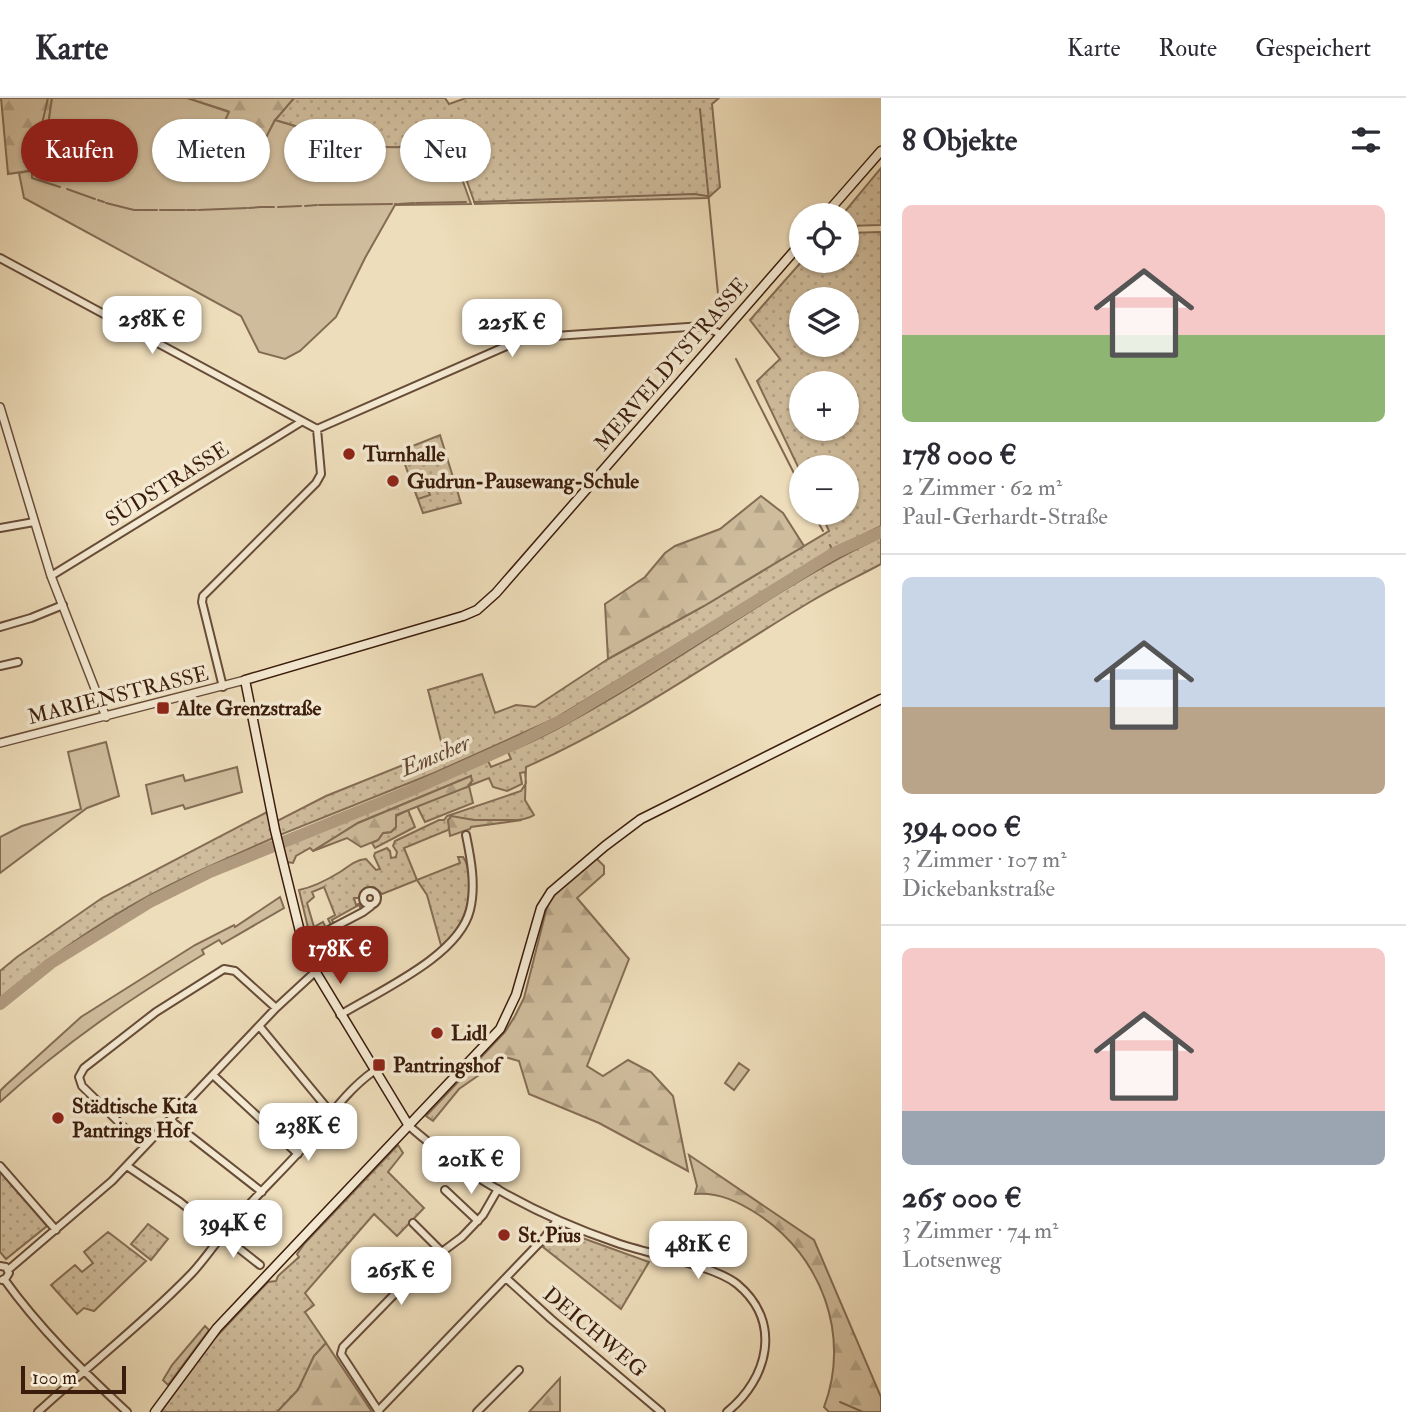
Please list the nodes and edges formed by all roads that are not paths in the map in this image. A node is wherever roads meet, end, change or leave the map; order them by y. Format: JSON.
{"nodes":[{"id":1,"x":881,"y":151,"type":"edge"},
{"id":2,"x":836,"y":203,"type":"edge"},
{"id":3,"x":789,"y":257,"type":"edge"},
{"id":4,"x":0,"y":258,"type":"edge"},
{"id":5,"x":721,"y":334,"type":"junction"},
{"id":6,"x":0,"y":407,"type":"edge"},
{"id":7,"x":301,"y":422,"type":"junction"},
{"id":8,"x":317,"y":429,"type":"junction"},
{"id":9,"x":34,"y":522,"type":"junction"},
{"id":10,"x":0,"y":528,"type":"edge"},
{"id":11,"x":51,"y":576,"type":"junction"},
{"id":12,"x":63,"y":605,"type":"junction"},
{"id":13,"x":0,"y":626,"type":"edge"},
{"id":14,"x":19,"y":662,"type":"dead end"},
{"id":15,"x":0,"y":666,"type":"edge"},
{"id":16,"x":245,"y":680,"type":"junction"},
{"id":17,"x":223,"y":687,"type":"junction"},
{"id":18,"x":881,"y":699,"type":"edge"},
{"id":19,"x":106,"y":717,"type":"junction"},
{"id":20,"x":0,"y":743,"type":"edge"},
{"id":21,"x":467,"y":835,"type":"dead end"},
{"id":22,"x":371,"y":906,"type":"dead end"},
{"id":23,"x":302,"y":944,"type":"junction"},
{"id":24,"x":315,"y":972,"type":"junction"},
{"id":25,"x":276,"y":1008,"type":"junction"},
{"id":26,"x":340,"y":1016,"type":"junction"},
{"id":27,"x":260,"y":1027,"type":"junction"},
{"id":28,"x":374,"y":1071,"type":"junction"},
{"id":29,"x":213,"y":1075,"type":"junction"},
{"id":30,"x":332,"y":1114,"type":"junction"},
{"id":31,"x":170,"y":1120,"type":"junction"},
{"id":32,"x":409,"y":1126,"type":"junction"},
{"id":33,"x":144,"y":1147,"type":"junction"},
{"id":34,"x":298,"y":1154,"type":"junction"},
{"id":35,"x":0,"y":1166,"type":"edge"},
{"id":36,"x":127,"y":1166,"type":"junction"},
{"id":37,"x":498,"y":1189,"type":"junction"},
{"id":38,"x":445,"y":1190,"type":"dead end"},
{"id":39,"x":262,"y":1192,"type":"junction"},
{"id":40,"x":557,"y":1220,"type":"junction"},
{"id":41,"x":478,"y":1222,"type":"junction"},
{"id":42,"x":413,"y":1223,"type":"dead end"},
{"id":43,"x":56,"y":1230,"type":"junction"},
{"id":44,"x":223,"y":1235,"type":"junction"},
{"id":45,"x":443,"y":1253,"type":"junction"},
{"id":46,"x":1,"y":1257,"type":"edge"},
{"id":47,"x":260,"y":1265,"type":"dead end"},
{"id":48,"x":3,"y":1267,"type":"edge"},
{"id":49,"x":506,"y":1278,"type":"junction"},
{"id":50,"x":2,"y":1279,"type":"edge"},
{"id":51,"x":519,"y":1370,"type":"dead end"},
{"id":52,"x":83,"y":1371,"type":"junction"},
{"id":53,"x":379,"y":1411,"type":"edge"},
{"id":54,"x":38,"y":1412,"type":"edge"},
{"id":55,"x":127,"y":1412,"type":"edge"},
{"id":56,"x":155,"y":1412,"type":"edge"},
{"id":57,"x":477,"y":1412,"type":"edge"},
{"id":58,"x":661,"y":1412,"type":"edge"},
{"id":59,"x":727,"y":1412,"type":"edge"}],
"edges":[{"from":1,"to":2,"type":"main road"},
{"from":3,"to":5,"type":"main road","name":"MERVELDTSTRASSE"},
{"from":4,"to":7,"type":"street"},
{"from":5,"to":8,"type":"street"},
{"from":5,"to":16,"type":"main road","name":"MERVELDTSTRASSE"},
{"from":6,"to":9,"type":"street"},
{"from":7,"to":8,"type":"street"},
{"from":7,"to":11,"type":"street","name":"SÜDSTRASSE"},
{"from":8,"to":17,"type":"street"},
{"from":9,"to":10,"type":"street"},
{"from":9,"to":11,"type":"street"},
{"from":11,"to":12,"type":"street"},
{"from":12,"to":13,"type":"street"},
{"from":12,"to":19,"type":"street"},
{"from":14,"to":15,"type":"street"},
{"from":16,"to":17,"type":"street","name":"MARIENSTRASSE"},
{"from":16,"to":23,"type":"main road"},
{"from":17,"to":19,"type":"street","name":"MARIENSTRASSE"},
{"from":18,"to":32,"type":"main road"},
{"from":19,"to":20,"type":"street","name":"MARIENSTRASSE"},
{"from":21,"to":26,"type":"street"},
{"from":22,"to":23,"type":"street"},
{"from":23,"to":24,"type":"main road"},
{"from":24,"to":25,"type":"street"},
{"from":24,"to":26,"type":"main road"},
{"from":25,"to":27,"type":"street"},
{"from":25,"to":33,"type":"street"},
{"from":26,"to":28,"type":"main road"},
{"from":27,"to":29,"type":"street"},
{"from":27,"to":30,"type":"street"},
{"from":28,"to":30,"type":"street"},
{"from":28,"to":32,"type":"main road"},
{"from":29,"to":31,"type":"street"},
{"from":29,"to":34,"type":"street"},
{"from":30,"to":34,"type":"street"},
{"from":31,"to":33,"type":"street"},
{"from":31,"to":39,"type":"street"},
{"from":32,"to":37,"type":"street"},
{"from":32,"to":56,"type":"main road"},
{"from":33,"to":36,"type":"street"},
{"from":34,"to":39,"type":"street"},
{"from":35,"to":43,"type":"street"},
{"from":36,"to":43,"type":"street"},
{"from":36,"to":44,"type":"street"},
{"from":37,"to":40,"type":"street"},
{"from":37,"to":41,"type":"street"},
{"from":38,"to":41,"type":"street"},
{"from":39,"to":44,"type":"street"},
{"from":40,"to":49,"type":"street"},
{"from":40,"to":59,"type":"street"},
{"from":41,"to":45,"type":"street"},
{"from":42,"to":45,"type":"street"},
{"from":43,"to":48,"type":"street"},
{"from":44,"to":47,"type":"street"},
{"from":44,"to":52,"type":"street"},
{"from":45,"to":53,"type":"street"},
{"from":46,"to":48,"type":"street"},
{"from":48,"to":50,"type":"street"},
{"from":49,"to":53,"type":"street"},
{"from":49,"to":58,"type":"street","name":"DEICHWEG"},
{"from":50,"to":52,"type":"street"},
{"from":51,"to":57,"type":"street"},
{"from":52,"to":54,"type":"street"},
{"from":52,"to":55,"type":"street"}]}
